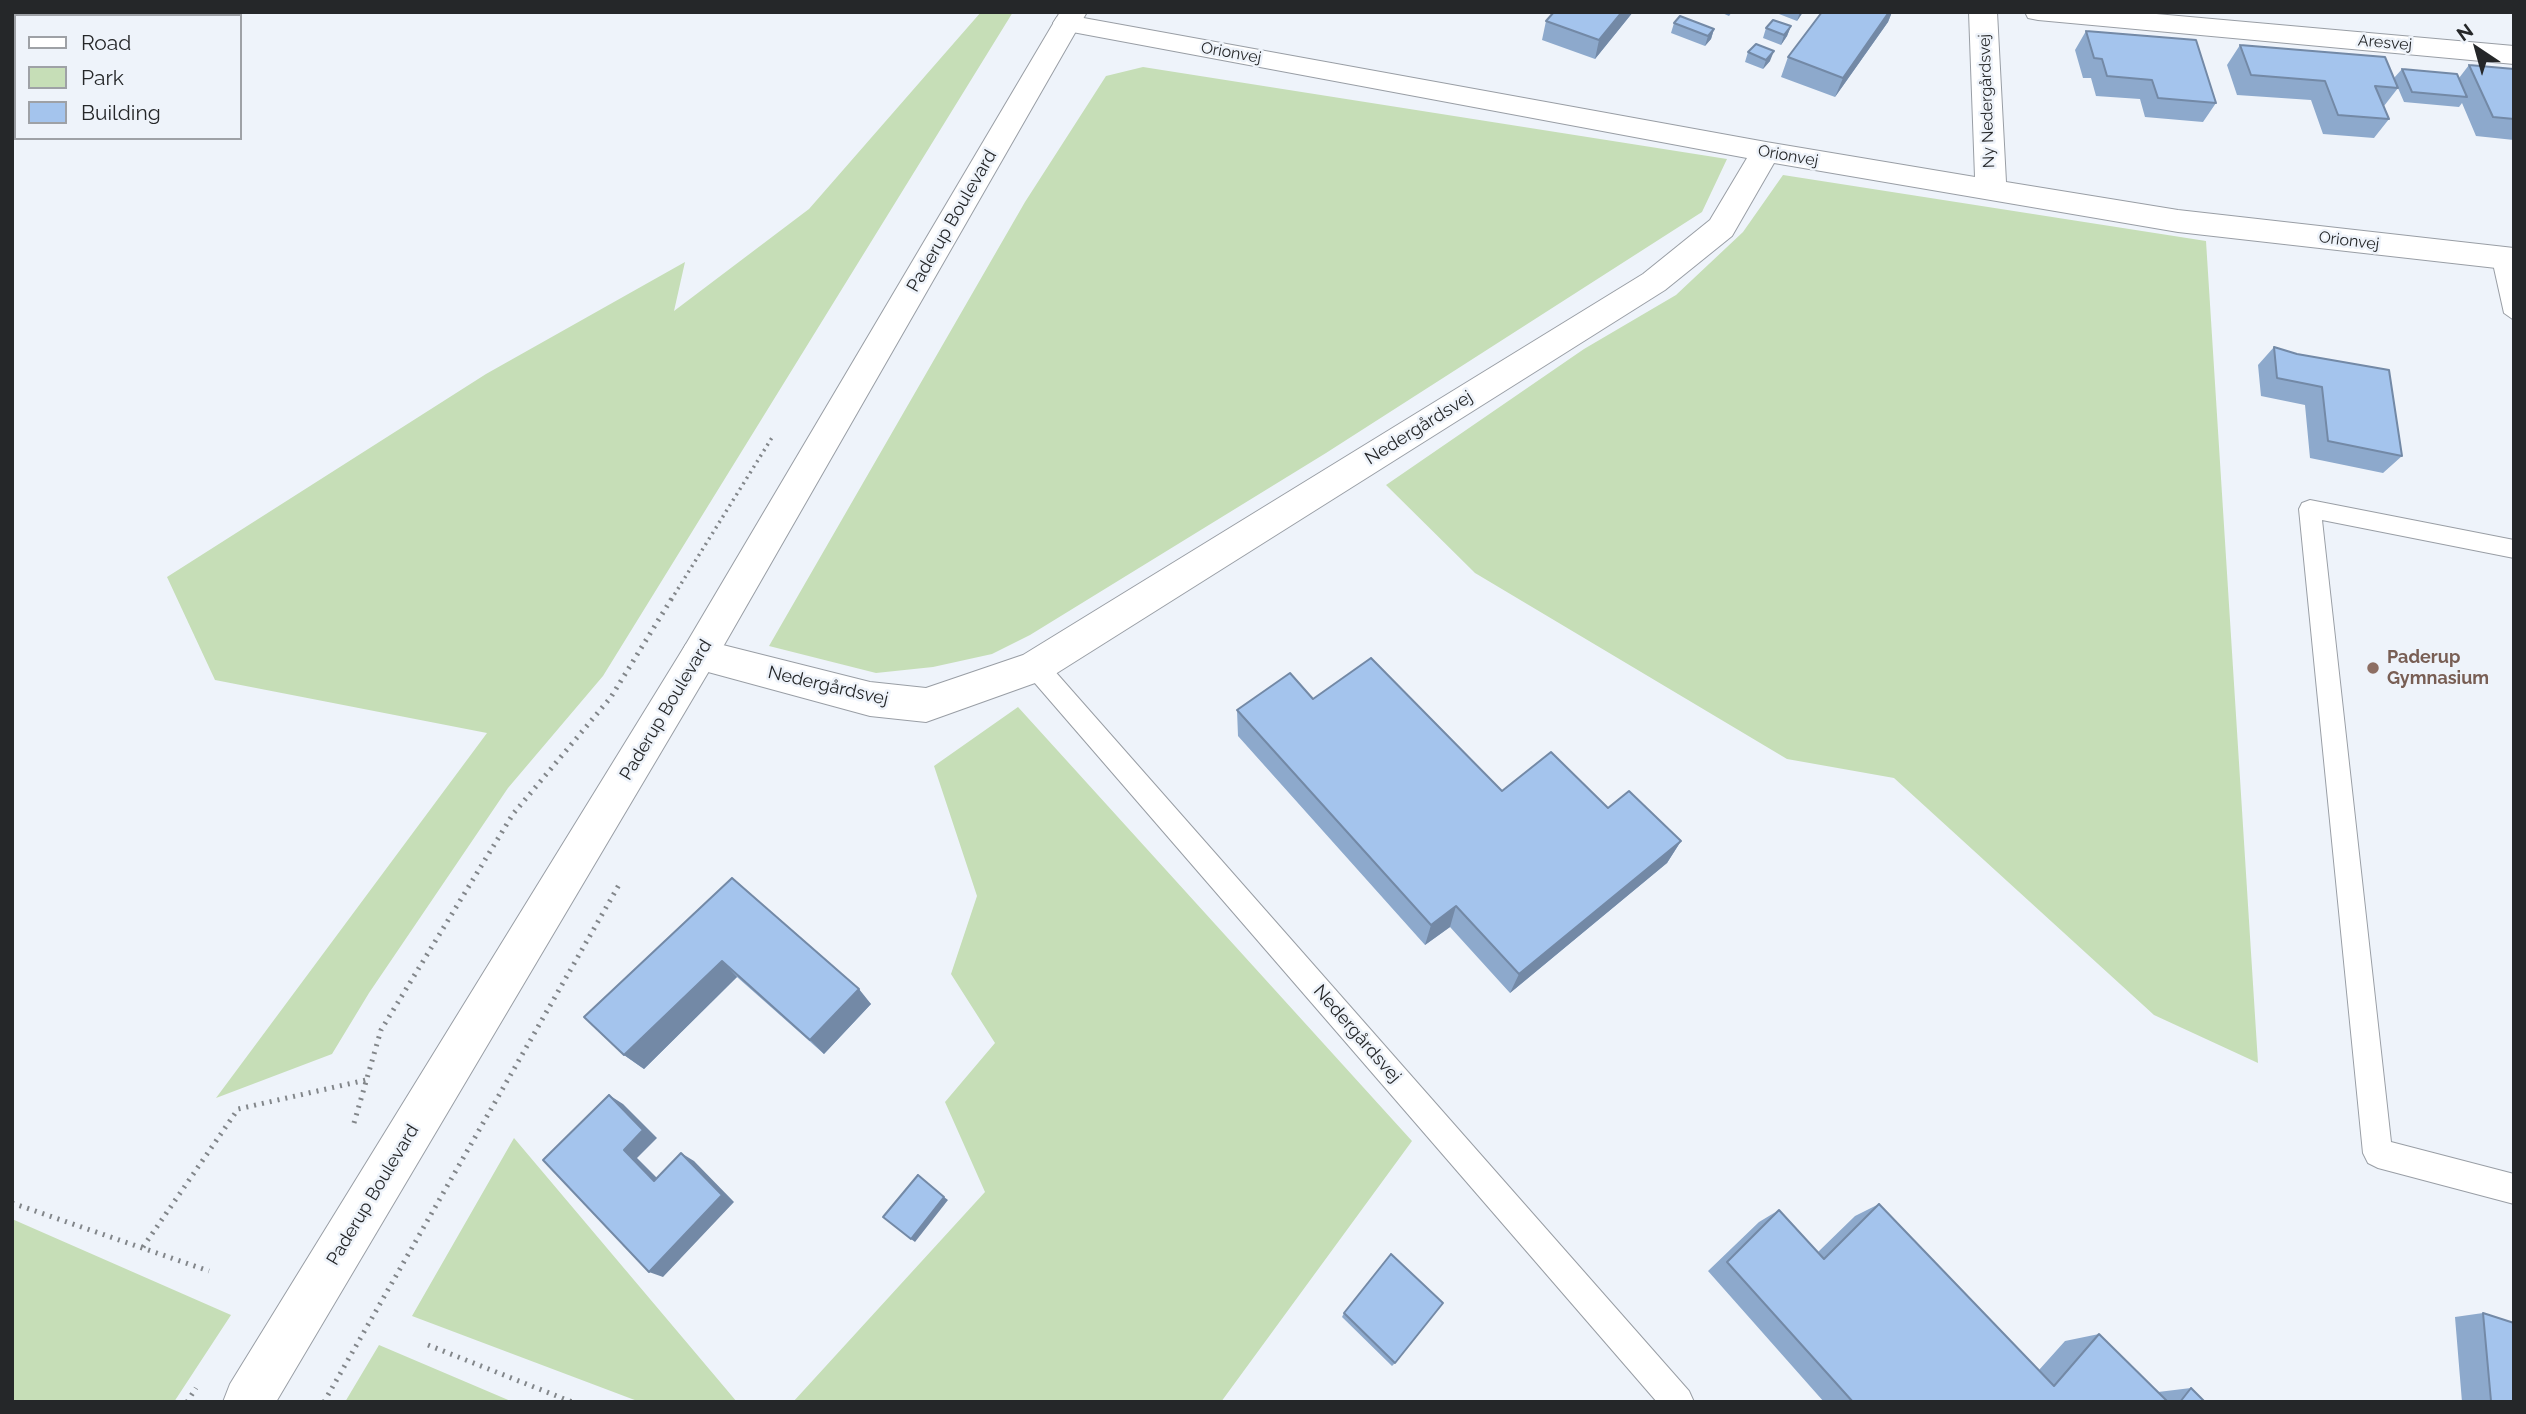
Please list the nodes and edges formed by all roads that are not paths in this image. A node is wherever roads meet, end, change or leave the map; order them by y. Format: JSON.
{"nodes":[{"id":1,"x":1983,"y":12,"type":"edge"},
{"id":2,"x":2038,"y":12,"type":"edge"},
{"id":3,"x":1070,"y":18,"type":"edge"},
{"id":4,"x":2252,"y":22,"type":"edge"},
{"id":5,"x":2514,"y":55,"type":"edge"},
{"id":6,"x":1766,"y":152,"type":"junction"},
{"id":7,"x":1990,"y":190,"type":"junction"},
{"id":8,"x":2508,"y":259,"type":"edge"},
{"id":9,"x":2514,"y":313,"type":"edge"},
{"id":10,"x":2514,"y":549,"type":"edge"},
{"id":11,"x":699,"y":655,"type":"junction"},
{"id":12,"x":1036,"y":667,"type":"junction"},
{"id":13,"x":2514,"y":1189,"type":"edge"},
{"id":14,"x":248,"y":1402,"type":"edge"},
{"id":15,"x":1678,"y":1402,"type":"edge"}],
"edges":[{"from":1,"to":7,"type":"street","name":"Ny Nedergårdsvej"},
{"from":2,"to":4,"type":"street","name":"Aresvej"},
{"from":3,"to":6,"type":"street","name":"Orionvej"},
{"from":3,"to":11,"type":"street","name":"Paderup Boulevard"},
{"from":4,"to":5,"type":"street","name":"Aresvej"},
{"from":6,"to":7,"type":"street","name":"Orionvej"},
{"from":6,"to":12,"type":"street","name":"Nedergårdsvej"},
{"from":7,"to":8,"type":"street","name":"Orionvej"},
{"from":8,"to":9,"type":"lane"},
{"from":10,"to":13,"type":"lane"},
{"from":11,"to":12,"type":"street","name":"Nedergårdsvej"},
{"from":11,"to":14,"type":"street","name":"Paderup Boulevard"},
{"from":12,"to":15,"type":"lane","name":"Nedergårdsvej"}]}
